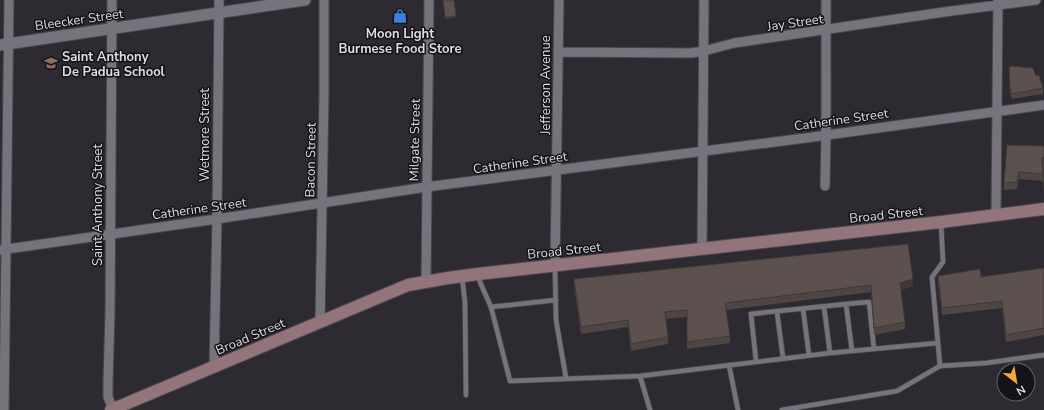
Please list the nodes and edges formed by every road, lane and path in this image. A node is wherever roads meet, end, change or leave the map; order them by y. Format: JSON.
{"nodes":[{"id":1,"x":9,"y":0,"type":"edge"},
{"id":2,"x":112,"y":0,"type":"edge"},
{"id":3,"x":219,"y":0,"type":"edge"},
{"id":4,"x":305,"y":0,"type":"edge"},
{"id":5,"x":324,"y":0,"type":"edge"},
{"id":6,"x":429,"y":0,"type":"edge"},
{"id":7,"x":559,"y":0,"type":"edge"},
{"id":8,"x":704,"y":0,"type":"edge"},
{"id":9,"x":826,"y":0,"type":"edge"},
{"id":10,"x":1036,"y":0,"type":"edge"},
{"id":11,"x":998,"y":3,"type":"edge"},
{"id":12,"x":218,"y":13,"type":"junction"},
{"id":13,"x":112,"y":29,"type":"junction"},
{"id":14,"x":826,"y":30,"type":"junction"},
{"id":15,"x":4,"y":45,"type":"edge"},
{"id":16,"x":704,"y":51,"type":"junction"},
{"id":17,"x":558,"y":52,"type":"junction"},
{"id":18,"x":1044,"y":105,"type":"edge"},
{"id":19,"x":997,"y":111,"type":"junction"},
{"id":20,"x":826,"y":135,"type":"junction"},
{"id":21,"x":704,"y":151,"type":"junction"},
{"id":22,"x":557,"y":170,"type":"junction"},
{"id":23,"x":825,"y":186,"type":"dead end"},
{"id":24,"x":426,"y":187,"type":"junction"},
{"id":25,"x":322,"y":203,"type":"junction"},
{"id":26,"x":1044,"y":209,"type":"edge"},
{"id":27,"x":996,"y":215,"type":"junction"},
{"id":28,"x":217,"y":219,"type":"junction"},
{"id":29,"x":941,"y":222,"type":"junction"},
{"id":30,"x":110,"y":234,"type":"junction"},
{"id":31,"x":3,"y":249,"type":"edge"},
{"id":32,"x":702,"y":249,"type":"junction"},
{"id":33,"x":556,"y":265,"type":"junction"},
{"id":34,"x":478,"y":274,"type":"junction"},
{"id":35,"x":462,"y":276,"type":"junction"},
{"id":36,"x":426,"y":281,"type":"junction"},
{"id":37,"x":556,"y":300,"type":"junction"},
{"id":38,"x":846,"y":304,"type":"junction"},
{"id":39,"x":491,"y":306,"type":"junction"},
{"id":40,"x":824,"y":306,"type":"junction"},
{"id":41,"x":803,"y":309,"type":"junction"},
{"id":42,"x":777,"y":312,"type":"junction"},
{"id":43,"x":320,"y":321,"type":"junction"},
{"id":44,"x":2,"y":338,"type":"edge"},
{"id":45,"x":938,"y":343,"type":"junction"},
{"id":46,"x":874,"y":349,"type":"junction"},
{"id":47,"x":852,"y":351,"type":"junction"},
{"id":48,"x":830,"y":353,"type":"junction"},
{"id":49,"x":809,"y":355,"type":"junction"},
{"id":50,"x":1044,"y":356,"type":"edge"},
{"id":51,"x":783,"y":358,"type":"junction"},
{"id":52,"x":756,"y":361,"type":"junction"},
{"id":53,"x":729,"y":365,"type":"junction"},
{"id":54,"x":940,"y":366,"type":"junction"},
{"id":55,"x":214,"y":367,"type":"junction"},
{"id":56,"x":640,"y":376,"type":"junction"},
{"id":57,"x":566,"y":378,"type":"junction"},
{"id":58,"x":466,"y":395,"type":"dead end"},
{"id":59,"x":4,"y":410,"type":"edge"},
{"id":60,"x":112,"y":410,"type":"edge"},
{"id":61,"x":650,"y":410,"type":"edge"},
{"id":62,"x":738,"y":410,"type":"edge"},
{"id":63,"x":782,"y":410,"type":"edge"}],
"edges":[{"from":1,"to":15,"type":"street"},
{"from":2,"to":13,"type":"street","name":"Saint Anthony Street"},
{"from":3,"to":12,"type":"street","name":"Wetmore Street"},
{"from":4,"to":12,"type":"street","name":"Bleecker Street"},
{"from":5,"to":25,"type":"street","name":"Bacon Street"},
{"from":6,"to":24,"type":"street","name":"Milgate Street"},
{"from":7,"to":17,"type":"street","name":"Jefferson Avenue"},
{"from":8,"to":16,"type":"street"},
{"from":9,"to":14,"type":"street"},
{"from":10,"to":11,"type":"street","name":"Jay Street"},
{"from":11,"to":14,"type":"street","name":"Jay Street"},
{"from":11,"to":19,"type":"street"},
{"from":12,"to":13,"type":"street","name":"Bleecker Street"},
{"from":12,"to":28,"type":"street","name":"Wetmore Street"},
{"from":13,"to":15,"type":"street","name":"Bleecker Street"},
{"from":13,"to":30,"type":"street","name":"Saint Anthony Street"},
{"from":14,"to":16,"type":"street","name":"Jay Street"},
{"from":14,"to":20,"type":"street"},
{"from":15,"to":31,"type":"street"},
{"from":16,"to":17,"type":"street","name":"Jay Street"},
{"from":16,"to":21,"type":"street"},
{"from":17,"to":22,"type":"street","name":"Jefferson Avenue"},
{"from":18,"to":19,"type":"street","name":"Catherine Street"},
{"from":19,"to":20,"type":"street","name":"Catherine Street"},
{"from":19,"to":27,"type":"street"},
{"from":20,"to":21,"type":"street","name":"Catherine Street"},
{"from":20,"to":23,"type":"street"},
{"from":21,"to":22,"type":"street","name":"Catherine Street"},
{"from":21,"to":32,"type":"street"},
{"from":22,"to":24,"type":"street","name":"Catherine Street"},
{"from":22,"to":33,"type":"street","name":"Jefferson Avenue"},
{"from":24,"to":25,"type":"street","name":"Catherine Street"},
{"from":24,"to":36,"type":"street","name":"Milgate Street"},
{"from":25,"to":28,"type":"street","name":"Catherine Street"},
{"from":25,"to":43,"type":"street","name":"Bacon Street"},
{"from":26,"to":27,"type":"main road","name":"Broad Street"},
{"from":27,"to":29,"type":"main road","name":"Broad Street"},
{"from":28,"to":30,"type":"street","name":"Catherine Street"},
{"from":28,"to":55,"type":"street","name":"Wetmore Street"},
{"from":29,"to":32,"type":"main road","name":"Broad Street"},
{"from":29,"to":45,"type":"lane"},
{"from":30,"to":31,"type":"street","name":"Catherine Street"},
{"from":30,"to":60,"type":"street","name":"Saint Anthony Street"},
{"from":31,"to":44,"type":"street"},
{"from":32,"to":33,"type":"main road","name":"Broad Street"},
{"from":33,"to":34,"type":"main road","name":"Broad Street"},
{"from":33,"to":37,"type":"lane"},
{"from":34,"to":35,"type":"main road","name":"Broad Street"},
{"from":34,"to":39,"type":"lane"},
{"from":35,"to":36,"type":"main road","name":"Broad Street"},
{"from":35,"to":58,"type":"lane"},
{"from":36,"to":43,"type":"main road","name":"Broad Street"},
{"from":37,"to":39,"type":"lane"},
{"from":37,"to":57,"type":"lane"},
{"from":38,"to":40,"type":"lane"},
{"from":38,"to":46,"type":"lane"},
{"from":38,"to":47,"type":"lane"},
{"from":39,"to":57,"type":"lane"},
{"from":40,"to":41,"type":"lane"},
{"from":40,"to":48,"type":"lane"},
{"from":41,"to":42,"type":"lane"},
{"from":41,"to":49,"type":"lane"},
{"from":42,"to":51,"type":"lane"},
{"from":42,"to":52,"type":"lane"},
{"from":43,"to":55,"type":"main road","name":"Broad Street"},
{"from":44,"to":59,"type":"street"},
{"from":45,"to":46,"type":"lane"},
{"from":45,"to":54,"type":"lane"},
{"from":46,"to":47,"type":"lane"},
{"from":47,"to":48,"type":"lane"},
{"from":48,"to":49,"type":"lane"},
{"from":49,"to":51,"type":"lane"},
{"from":50,"to":54,"type":"lane"},
{"from":51,"to":52,"type":"lane"},
{"from":52,"to":53,"type":"lane"},
{"from":53,"to":56,"type":"lane"},
{"from":53,"to":62,"type":"lane"},
{"from":54,"to":63,"type":"lane"},
{"from":55,"to":60,"type":"main road","name":"Broad Street"},
{"from":56,"to":57,"type":"lane"},
{"from":56,"to":61,"type":"lane"}]}
